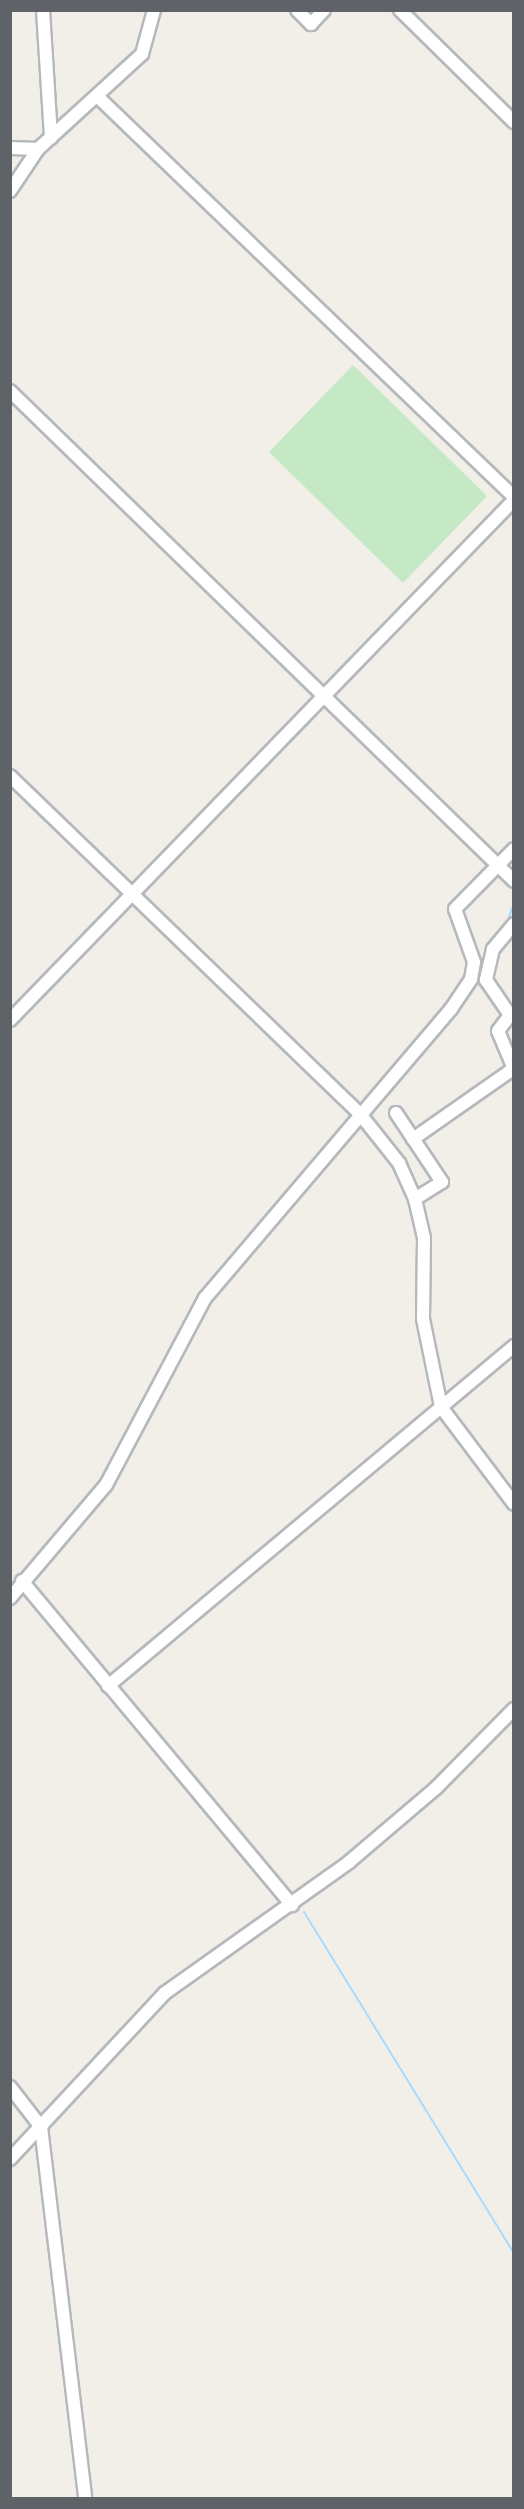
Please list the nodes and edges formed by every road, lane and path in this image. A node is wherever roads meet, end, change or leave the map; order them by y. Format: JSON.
{"nodes":[{"id":1,"x":43,"y":10,"type":"edge"},
{"id":2,"x":153,"y":10,"type":"edge"},
{"id":3,"x":297,"y":10,"type":"edge"},
{"id":4,"x":324,"y":10,"type":"edge"},
{"id":5,"x":400,"y":10,"type":"edge"},
{"id":6,"x":98,"y":97,"type":"junction"},
{"id":7,"x":513,"y":122,"type":"edge"},
{"id":8,"x":51,"y":138,"type":"junction"},
{"id":9,"x":10,"y":148,"type":"edge"},
{"id":10,"x":38,"y":149,"type":"junction"},
{"id":11,"x":10,"y":191,"type":"edge"},
{"id":12,"x":10,"y":391,"type":"edge"},
{"id":13,"x":513,"y":498,"type":"edge"},
{"id":14,"x":327,"y":696,"type":"junction"},
{"id":15,"x":10,"y":776,"type":"edge"},
{"id":16,"x":513,"y":849,"type":"edge"},
{"id":17,"x":498,"y":865,"type":"junction"},
{"id":18,"x":513,"y":881,"type":"edge"},
{"id":19,"x":134,"y":895,"type":"junction"},
{"id":20,"x":513,"y":924,"type":"edge"},
{"id":21,"x":10,"y":1020,"type":"edge"},
{"id":22,"x":513,"y":1065,"type":"edge"},
{"id":23,"x":396,"y":1113,"type":"dead end"},
{"id":24,"x":360,"y":1114,"type":"junction"},
{"id":25,"x":413,"y":1139,"type":"junction"},
{"id":26,"x":415,"y":1199,"type":"junction"},
{"id":27,"x":513,"y":1346,"type":"edge"},
{"id":28,"x":441,"y":1407,"type":"junction"},
{"id":29,"x":513,"y":1504,"type":"edge"},
{"id":30,"x":22,"y":1581,"type":"junction"},
{"id":31,"x":10,"y":1598,"type":"edge"},
{"id":32,"x":108,"y":1686,"type":"junction"},
{"id":33,"x":513,"y":1709,"type":"edge"},
{"id":34,"x":292,"y":1905,"type":"junction"},
{"id":35,"x":10,"y":2087,"type":"edge"},
{"id":36,"x":41,"y":2127,"type":"junction"},
{"id":37,"x":10,"y":2159,"type":"edge"},
{"id":38,"x":85,"y":2499,"type":"edge"}],
"edges":[{"from":1,"to":8,"type":"street"},
{"from":2,"to":6,"type":"street"},
{"from":3,"to":4,"type":"street"},
{"from":5,"to":7,"type":"street"},
{"from":6,"to":8,"type":"street"},
{"from":6,"to":13,"type":"street"},
{"from":8,"to":10,"type":"street"},
{"from":9,"to":10,"type":"street"},
{"from":10,"to":11,"type":"street"},
{"from":12,"to":14,"type":"street"},
{"from":13,"to":14,"type":"street"},
{"from":14,"to":17,"type":"street"},
{"from":14,"to":19,"type":"street"},
{"from":15,"to":19,"type":"street"},
{"from":16,"to":17,"type":"street"},
{"from":17,"to":18,"type":"street"},
{"from":17,"to":24,"type":"street"},
{"from":19,"to":21,"type":"street"},
{"from":19,"to":24,"type":"street"},
{"from":20,"to":22,"type":"street"},
{"from":22,"to":25,"type":"street"},
{"from":23,"to":25,"type":"street"},
{"from":24,"to":26,"type":"street"},
{"from":24,"to":30,"type":"street"},
{"from":25,"to":26,"type":"street"},
{"from":26,"to":28,"type":"street"},
{"from":27,"to":28,"type":"street"},
{"from":28,"to":29,"type":"street"},
{"from":28,"to":32,"type":"street"},
{"from":30,"to":31,"type":"street"},
{"from":30,"to":32,"type":"street"},
{"from":32,"to":34,"type":"street"},
{"from":33,"to":34,"type":"street"},
{"from":34,"to":36,"type":"street"},
{"from":35,"to":36,"type":"street"},
{"from":36,"to":37,"type":"street"},
{"from":36,"to":38,"type":"street"}]}
